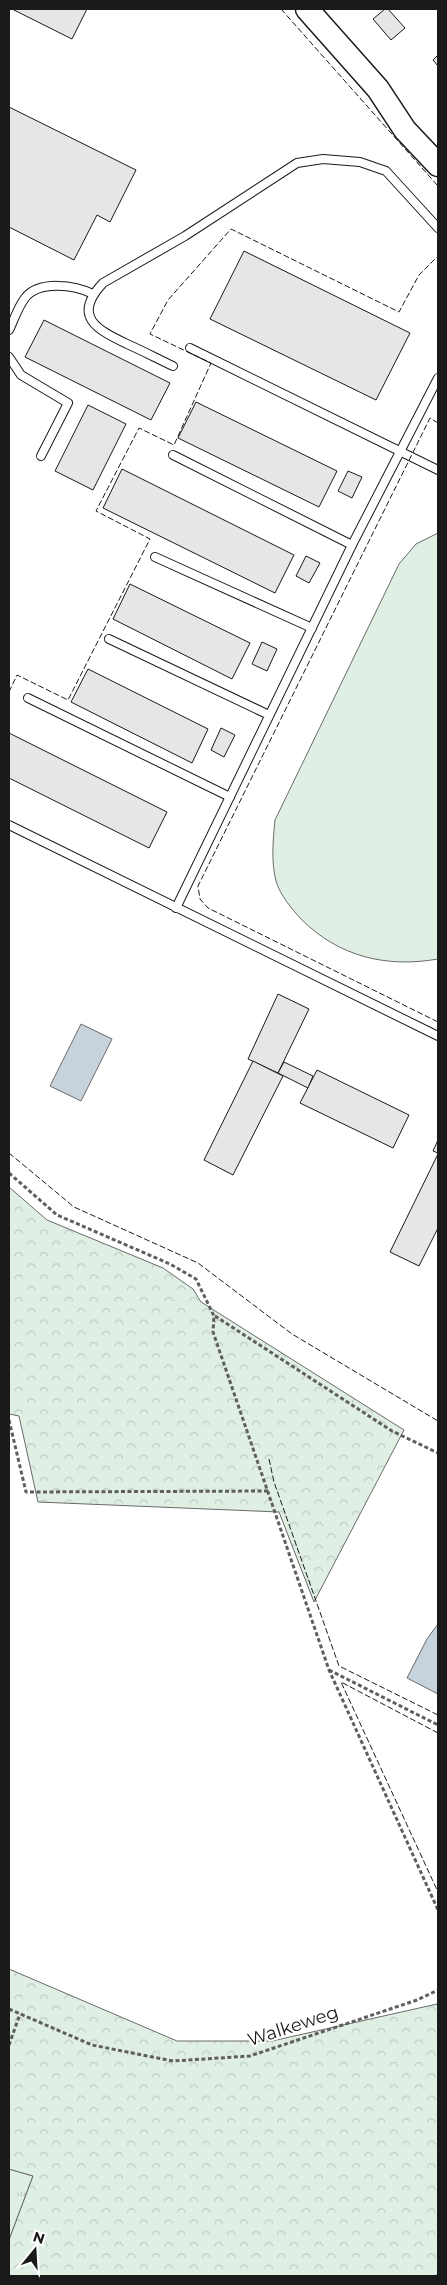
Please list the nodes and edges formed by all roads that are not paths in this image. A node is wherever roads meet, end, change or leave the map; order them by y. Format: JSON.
{"nodes":[{"id":1,"x":307,"y":9,"type":"edge"},
{"id":2,"x":378,"y":89,"type":"junction"},
{"id":3,"x":438,"y":148,"type":"edge"},
{"id":4,"x":438,"y":165,"type":"edge"},
{"id":5,"x":438,"y":228,"type":"edge"},
{"id":6,"x":93,"y":294,"type":"junction"},
{"id":7,"x":9,"y":330,"type":"edge"},
{"id":8,"x":190,"y":348,"type":"dead end"},
{"id":9,"x":9,"y":357,"type":"edge"},
{"id":10,"x":173,"y":366,"type":"dead end"},
{"id":11,"x":438,"y":378,"type":"edge"},
{"id":12,"x":400,"y":453,"type":"junction"},
{"id":13,"x":41,"y":456,"type":"dead end"},
{"id":14,"x":173,"y":456,"type":"dead end"},
{"id":15,"x":438,"y":470,"type":"edge"},
{"id":16,"x":352,"y":545,"type":"junction"},
{"id":17,"x":155,"y":557,"type":"dead end"},
{"id":18,"x":312,"y":628,"type":"junction"},
{"id":19,"x":109,"y":639,"type":"dead end"},
{"id":20,"x":28,"y":698,"type":"dead end"},
{"id":21,"x":269,"y":715,"type":"junction"},
{"id":22,"x":230,"y":797,"type":"junction"},
{"id":23,"x":9,"y":825,"type":"edge"},
{"id":24,"x":176,"y":908,"type":"junction"},
{"id":25,"x":438,"y":1036,"type":"edge"}],
"edges":[{"from":1,"to":2,"type":"street"},
{"from":2,"to":3,"type":"street"},
{"from":2,"to":4,"type":"street"},
{"from":5,"to":6,"type":"lane"},
{"from":6,"to":7,"type":"lane"},
{"from":6,"to":10,"type":"lane"},
{"from":8,"to":12,"type":"lane"},
{"from":9,"to":13,"type":"lane"},
{"from":11,"to":12,"type":"lane"},
{"from":12,"to":15,"type":"lane"},
{"from":12,"to":16,"type":"lane"},
{"from":14,"to":16,"type":"lane"},
{"from":16,"to":18,"type":"lane"},
{"from":17,"to":18,"type":"lane"},
{"from":18,"to":21,"type":"lane"},
{"from":19,"to":21,"type":"lane"},
{"from":20,"to":22,"type":"lane"},
{"from":21,"to":22,"type":"lane"},
{"from":22,"to":24,"type":"lane"},
{"from":23,"to":24,"type":"lane"},
{"from":24,"to":25,"type":"lane"}]}
